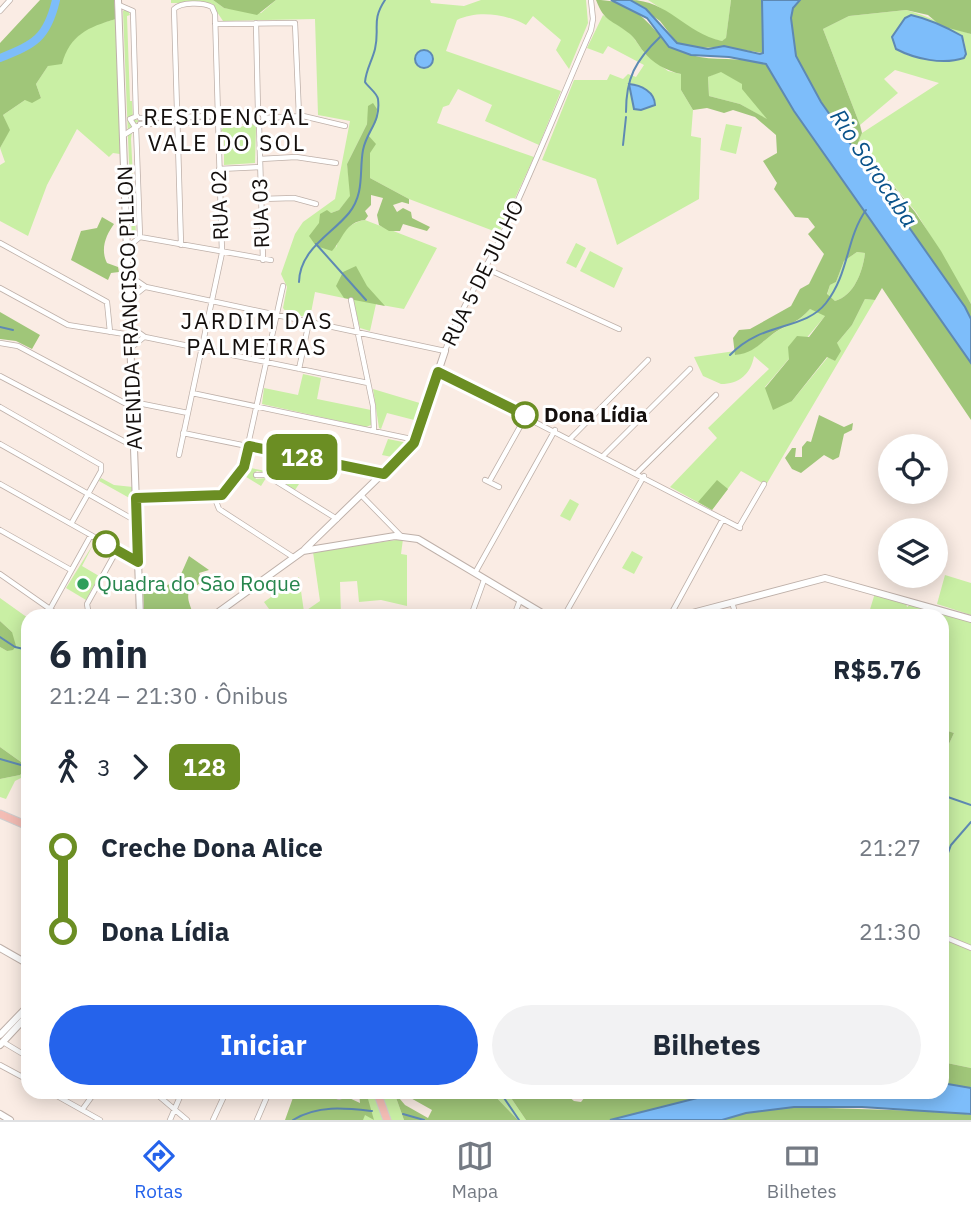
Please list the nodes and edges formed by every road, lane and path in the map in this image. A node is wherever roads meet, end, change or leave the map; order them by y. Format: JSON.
{"nodes":[{"id":1,"x":10,"y":0,"type":"edge"},
{"id":2,"x":591,"y":0,"type":"edge"},
{"id":3,"x":118,"y":2,"type":"edge"},
{"id":4,"x":0,"y":11,"type":"edge"},
{"id":5,"x":256,"y":23,"type":"junction"},
{"id":6,"x":215,"y":24,"type":"junction"},
{"id":7,"x":123,"y":108,"type":"junction"},
{"id":8,"x":299,"y":116,"type":"junction"},
{"id":9,"x":256,"y":118,"type":"junction"},
{"id":10,"x":218,"y":119,"type":"junction"},
{"id":11,"x":177,"y":120,"type":"junction"},
{"id":12,"x":137,"y":121,"type":"junction"},
{"id":13,"x":345,"y":126,"type":"dead end"},
{"id":14,"x":124,"y":135,"type":"junction"},
{"id":15,"x":260,"y":159,"type":"junction"},
{"id":16,"x":336,"y":163,"type":"dead end"},
{"id":17,"x":260,"y":167,"type":"junction"},
{"id":18,"x":219,"y":169,"type":"junction"},
{"id":19,"x":261,"y":199,"type":"junction"},
{"id":20,"x":316,"y":204,"type":"dead end"},
{"id":21,"x":140,"y":237,"type":"junction"},
{"id":22,"x":0,"y":243,"type":"edge"},
{"id":23,"x":181,"y":245,"type":"junction"},
{"id":24,"x":128,"y":247,"type":"junction"},
{"id":25,"x":222,"y":253,"type":"junction"},
{"id":26,"x":262,"y":260,"type":"junction"},
{"id":27,"x":271,"y":260,"type":"dead end"},
{"id":28,"x":485,"y":268,"type":"junction"},
{"id":29,"x":130,"y":276,"type":"junction"},
{"id":30,"x":283,"y":286,"type":"dead end"},
{"id":31,"x":145,"y":287,"type":"junction"},
{"id":32,"x":0,"y":288,"type":"edge"},
{"id":33,"x":130,"y":299,"type":"junction"},
{"id":34,"x":351,"y":300,"type":"dead end"},
{"id":35,"x":211,"y":301,"type":"junction"},
{"id":36,"x":277,"y":315,"type":"junction"},
{"id":37,"x":309,"y":322,"type":"junction"},
{"id":38,"x":131,"y":327,"type":"junction"},
{"id":39,"x":619,"y":329,"type":"dead end"},
{"id":40,"x":110,"y":332,"type":"junction"},
{"id":41,"x":358,"y":332,"type":"junction"},
{"id":42,"x":131,"y":336,"type":"junction"},
{"id":43,"x":145,"y":337,"type":"junction"},
{"id":44,"x":0,"y":343,"type":"edge"},
{"id":45,"x":132,"y":347,"type":"junction"},
{"id":46,"x":201,"y":349,"type":"junction"},
{"id":47,"x":445,"y":351,"type":"junction"},
{"id":48,"x":648,"y":360,"type":"dead end"},
{"id":49,"x":267,"y":362,"type":"junction"},
{"id":50,"x":299,"y":369,"type":"junction"},
{"id":51,"x":690,"y":369,"type":"dead end"},
{"id":52,"x":438,"y":372,"type":"junction"},
{"id":53,"x":0,"y":376,"type":"edge"},
{"id":54,"x":368,"y":383,"type":"junction"},
{"id":55,"x":192,"y":393,"type":"junction"},
{"id":56,"x":716,"y":395,"type":"dead end"},
{"id":57,"x":134,"y":405,"type":"junction"},
{"id":58,"x":0,"y":407,"type":"edge"},
{"id":59,"x":257,"y":407,"type":"junction"},
{"id":60,"x":188,"y":413,"type":"junction"},
{"id":61,"x":526,"y":415,"type":"junction"},
{"id":62,"x":555,"y":430,"type":"junction"},
{"id":63,"x":374,"y":431,"type":"junction"},
{"id":64,"x":183,"y":433,"type":"junction"},
{"id":65,"x":571,"y":438,"type":"junction"},
{"id":66,"x":416,"y":440,"type":"junction"},
{"id":67,"x":0,"y":444,"type":"edge"},
{"id":68,"x":249,"y":446,"type":"junction"},
{"id":69,"x":135,"y":447,"type":"junction"},
{"id":70,"x":179,"y":455,"type":"dead end"},
{"id":71,"x":604,"y":455,"type":"junction"},
{"id":72,"x":637,"y":472,"type":"junction"},
{"id":73,"x":384,"y":474,"type":"junction"},
{"id":74,"x":256,"y":475,"type":"dead end"},
{"id":75,"x":644,"y":476,"type":"junction"},
{"id":76,"x":0,"y":484,"type":"edge"},
{"id":77,"x":764,"y":484,"type":"dead end"},
{"id":78,"x":499,"y":487,"type":"dead end"},
{"id":79,"x":87,"y":494,"type":"junction"},
{"id":80,"x":214,"y":496,"type":"junction"},
{"id":81,"x":362,"y":496,"type":"junction"},
{"id":82,"x":136,"y":498,"type":"junction"},
{"id":83,"x":723,"y":519,"type":"junction"},
{"id":84,"x":338,"y":520,"type":"junction"},
{"id":85,"x":137,"y":522,"type":"junction"},
{"id":86,"x":71,"y":524,"type":"junction"},
{"id":87,"x":0,"y":530,"type":"edge"},
{"id":88,"x":91,"y":535,"type":"junction"},
{"id":89,"x":401,"y":536,"type":"junction"},
{"id":90,"x":317,"y":544,"type":"junction"},
{"id":91,"x":117,"y":550,"type":"junction"},
{"id":92,"x":293,"y":557,"type":"junction"},
{"id":93,"x":138,"y":562,"type":"junction"},
{"id":94,"x":71,"y":570,"type":"junction"},
{"id":95,"x":0,"y":573,"type":"edge"},
{"id":96,"x":474,"y":574,"type":"junction"},
{"id":97,"x":484,"y":580,"type":"junction"},
{"id":98,"x":520,"y":600,"type":"junction"},
{"id":99,"x":732,"y":602,"type":"junction"},
{"id":100,"x":50,"y":609,"type":"joint"},
{"id":101,"x":87,"y":609,"type":"edge"},
{"id":102,"x":140,"y":609,"type":"edge"},
{"id":103,"x":222,"y":609,"type":"edge"},
{"id":104,"x":474,"y":609,"type":"edge"},
{"id":105,"x":517,"y":609,"type":"edge"},
{"id":106,"x":535,"y":609,"type":"edge"},
{"id":107,"x":568,"y":609,"type":"edge"},
{"id":108,"x":674,"y":609,"type":"edge"},
{"id":109,"x":706,"y":609,"type":"edge"},
{"id":110,"x":734,"y":609,"type":"edge"},
{"id":111,"x":938,"y":609,"type":"edge"},
{"id":112,"x":949,"y":612,"type":"edge"},
{"id":113,"x":971,"y":619,"type":"edge"},
{"id":114,"x":0,"y":814,"type":"edge"},
{"id":115,"x":21,"y":823,"type":"edge"},
{"id":116,"x":949,"y":939,"type":"edge"},
{"id":117,"x":971,"y":948,"type":"edge"},
{"id":118,"x":1,"y":951,"type":"edge"},
{"id":119,"x":21,"y":961,"type":"edge"},
{"id":120,"x":21,"y":1017,"type":"edge"},
{"id":121,"x":1,"y":1040,"type":"edge"},
{"id":122,"x":21,"y":1053,"type":"edge"},
{"id":123,"x":0,"y":1065,"type":"edge"},
{"id":124,"x":21,"y":1076,"type":"edge"},
{"id":125,"x":62,"y":1099,"type":"edge"},
{"id":126,"x":90,"y":1099,"type":"edge"},
{"id":127,"x":162,"y":1099,"type":"edge"},
{"id":128,"x":179,"y":1099,"type":"edge"},
{"id":129,"x":223,"y":1099,"type":"edge"},
{"id":130,"x":266,"y":1099,"type":"edge"},
{"id":131,"x":380,"y":1099,"type":"edge"},
{"id":132,"x":174,"y":1109,"type":"junction"},
{"id":133,"x":82,"y":1110,"type":"junction"},
{"id":134,"x":0,"y":1114,"type":"edge"},
{"id":135,"x":10,"y":1120,"type":"edge"},
{"id":136,"x":100,"y":1120,"type":"edge"},
{"id":137,"x":170,"y":1120,"type":"edge"},
{"id":138,"x":187,"y":1120,"type":"edge"},
{"id":139,"x":213,"y":1120,"type":"edge"},
{"id":140,"x":257,"y":1120,"type":"edge"},
{"id":141,"x":387,"y":1120,"type":"edge"}],
"edges":[{"from":1,"to":4,"type":"street"},
{"from":2,"to":28,"type":"street","name":"RUA 5 DE JULHO"},
{"from":3,"to":7,"type":"street","name":"AVENIDA FRANCISCO PILLON"},
{"from":3,"to":12,"type":"street"},
{"from":5,"to":6,"type":"street"},
{"from":5,"to":8,"type":"street"},
{"from":5,"to":9,"type":"street","name":"RUA 03"},
{"from":6,"to":10,"type":"street","name":"RUA 02"},
{"from":6,"to":11,"type":"street"},
{"from":7,"to":12,"type":"street"},
{"from":7,"to":14,"type":"street","name":"AVENIDA FRANCISCO PILLON"},
{"from":8,"to":9,"type":"street"},
{"from":8,"to":13,"type":"street"},
{"from":9,"to":10,"type":"street"},
{"from":9,"to":15,"type":"street","name":"RUA 03"},
{"from":10,"to":11,"type":"street"},
{"from":10,"to":18,"type":"street","name":"RUA 02"},
{"from":11,"to":12,"type":"street"},
{"from":11,"to":23,"type":"street"},
{"from":12,"to":14,"type":"street"},
{"from":12,"to":21,"type":"street"},
{"from":14,"to":24,"type":"street","name":"AVENIDA FRANCISCO PILLON"},
{"from":15,"to":16,"type":"street"},
{"from":15,"to":17,"type":"street","name":"RUA 03"},
{"from":17,"to":18,"type":"street"},
{"from":17,"to":19,"type":"street","name":"RUA 03"},
{"from":18,"to":25,"type":"street","name":"RUA 02"},
{"from":19,"to":20,"type":"street"},
{"from":19,"to":26,"type":"street","name":"RUA 03"},
{"from":21,"to":23,"type":"street"},
{"from":21,"to":24,"type":"street"},
{"from":22,"to":40,"type":"street"},
{"from":23,"to":25,"type":"street"},
{"from":24,"to":29,"type":"street","name":"AVENIDA FRANCISCO PILLON"},
{"from":25,"to":26,"type":"street"},
{"from":25,"to":35,"type":"street","name":"RUA 02"},
{"from":26,"to":27,"type":"street"},
{"from":28,"to":39,"type":"street"},
{"from":28,"to":47,"type":"street","name":"RUA 5 DE JULHO"},
{"from":29,"to":31,"type":"street"},
{"from":29,"to":33,"type":"street","name":"AVENIDA FRANCISCO PILLON"},
{"from":30,"to":36,"type":"street"},
{"from":31,"to":33,"type":"street"},
{"from":31,"to":35,"type":"street"},
{"from":32,"to":40,"type":"street"},
{"from":33,"to":38,"type":"street","name":"AVENIDA FRANCISCO PILLON"},
{"from":34,"to":41,"type":"street"},
{"from":35,"to":36,"type":"street"},
{"from":35,"to":46,"type":"street","name":"RUA 02"},
{"from":36,"to":37,"type":"street"},
{"from":36,"to":49,"type":"street"},
{"from":37,"to":41,"type":"street"},
{"from":37,"to":50,"type":"street"},
{"from":38,"to":42,"type":"street","name":"AVENIDA FRANCISCO PILLON"},
{"from":38,"to":43,"type":"street"},
{"from":40,"to":42,"type":"street"},
{"from":41,"to":47,"type":"street"},
{"from":41,"to":54,"type":"street"},
{"from":42,"to":45,"type":"street","name":"AVENIDA FRANCISCO PILLON"},
{"from":43,"to":45,"type":"street"},
{"from":43,"to":46,"type":"street"},
{"from":44,"to":57,"type":"street"},
{"from":45,"to":57,"type":"street","name":"AVENIDA FRANCISCO PILLON"},
{"from":46,"to":49,"type":"street"},
{"from":46,"to":55,"type":"street","name":"RUA 02"},
{"from":47,"to":52,"type":"street","name":"RUA 5 DE JULHO"},
{"from":48,"to":65,"type":"street"},
{"from":49,"to":50,"type":"street"},
{"from":49,"to":59,"type":"street"},
{"from":50,"to":54,"type":"street"},
{"from":51,"to":71,"type":"street"},
{"from":52,"to":61,"type":"street"},
{"from":52,"to":66,"type":"street","name":"RUA 5 DE JULHO"},
{"from":53,"to":69,"type":"street"},
{"from":54,"to":63,"type":"street"},
{"from":55,"to":59,"type":"street"},
{"from":55,"to":60,"type":"street","name":"RUA 02"},
{"from":56,"to":72,"type":"street"},
{"from":57,"to":60,"type":"street"},
{"from":57,"to":69,"type":"street","name":"AVENIDA FRANCISCO PILLON"},
{"from":58,"to":79,"type":"street"},
{"from":59,"to":63,"type":"street"},
{"from":59,"to":68,"type":"street"},
{"from":60,"to":64,"type":"street","name":"RUA 02"},
{"from":61,"to":62,"type":"street"},
{"from":61,"to":78,"type":"street"},
{"from":62,"to":65,"type":"street"},
{"from":62,"to":96,"type":"street"},
{"from":63,"to":66,"type":"street"},
{"from":64,"to":68,"type":"street"},
{"from":64,"to":70,"type":"street","name":"RUA 02"},
{"from":65,"to":71,"type":"street"},
{"from":66,"to":73,"type":"street","name":"RUA 5 DE JULHO"},
{"from":67,"to":79,"type":"street"},
{"from":68,"to":73,"type":"street"},
{"from":68,"to":80,"type":"street"},
{"from":69,"to":82,"type":"street","name":"AVENIDA FRANCISCO PILLON"},
{"from":71,"to":72,"type":"street"},
{"from":72,"to":75,"type":"street"},
{"from":73,"to":81,"type":"street","name":"RUA 5 DE JULHO"},
{"from":74,"to":84,"type":"street"},
{"from":75,"to":83,"type":"street"},
{"from":75,"to":107,"type":"street"},
{"from":76,"to":86,"type":"street"},
{"from":77,"to":83,"type":"street"},
{"from":79,"to":85,"type":"street"},
{"from":79,"to":86,"type":"street"},
{"from":80,"to":82,"type":"street"},
{"from":80,"to":92,"type":"street"},
{"from":81,"to":84,"type":"street","name":"RUA 5 DE JULHO"},
{"from":81,"to":89,"type":"street"},
{"from":82,"to":85,"type":"street","name":"AVENIDA FRANCISCO PILLON"},
{"from":83,"to":108,"type":"street"},
{"from":84,"to":90,"type":"street","name":"RUA 5 DE JULHO"},
{"from":85,"to":93,"type":"street","name":"AVENIDA FRANCISCO PILLON"},
{"from":86,"to":88,"type":"street"},
{"from":87,"to":94,"type":"street"},
{"from":88,"to":91,"type":"street"},
{"from":88,"to":94,"type":"street"},
{"from":89,"to":90,"type":"street"},
{"from":89,"to":96,"type":"street"},
{"from":90,"to":92,"type":"street","name":"RUA 5 DE JULHO"},
{"from":91,"to":93,"type":"street"},
{"from":91,"to":101,"type":"street"},
{"from":92,"to":103,"type":"street","name":"RUA 5 DE JULHO"},
{"from":93,"to":102,"type":"street","name":"AVENIDA FRANCISCO PILLON"},
{"from":94,"to":100,"type":"street"},
{"from":95,"to":100,"type":"street"},
{"from":96,"to":97,"type":"street"},
{"from":97,"to":98,"type":"street"},
{"from":97,"to":104,"type":"street"},
{"from":98,"to":105,"type":"street"},
{"from":98,"to":106,"type":"street"},
{"from":99,"to":109,"type":"street"},
{"from":99,"to":110,"type":"street"},
{"from":99,"to":111,"type":"street"},
{"from":112,"to":113,"type":"street"},
{"from":114,"to":115,"type":"main road"},
{"from":116,"to":117,"type":"street"},
{"from":118,"to":119,"type":"street"},
{"from":120,"to":121,"type":"street"},
{"from":121,"to":122,"type":"street"},
{"from":123,"to":124,"type":"street"},
{"from":125,"to":133,"type":"street"},
{"from":126,"to":133,"type":"street"},
{"from":127,"to":132,"type":"street"},
{"from":128,"to":132,"type":"street"},
{"from":129,"to":139,"type":"street"},
{"from":130,"to":140,"type":"street"},
{"from":131,"to":141,"type":"main road"},
{"from":132,"to":137,"type":"street"},
{"from":132,"to":138,"type":"street"},
{"from":133,"to":136,"type":"street"},
{"from":134,"to":135,"type":"street"}]}
